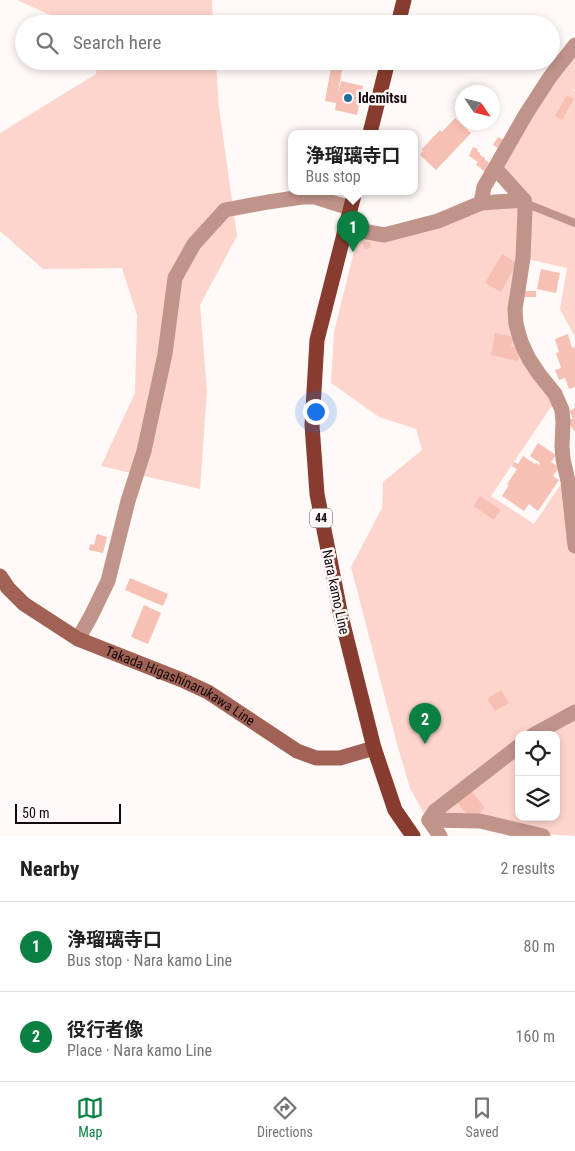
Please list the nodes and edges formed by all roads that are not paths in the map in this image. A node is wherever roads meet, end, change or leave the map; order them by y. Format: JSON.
{"nodes":[{"id":1,"x":404,"y":0,"type":"edge"},
{"id":2,"x":400,"y":15,"type":"edge"},
{"id":3,"x":575,"y":45,"type":"edge"},
{"id":4,"x":560,"y":64,"type":"edge"},
{"id":5,"x":386,"y":70,"type":"edge"},
{"id":6,"x":555,"y":70,"type":"edge"},
{"id":7,"x":371,"y":130,"type":"edge"},
{"id":8,"x":495,"y":168,"type":"junction"},
{"id":9,"x":354,"y":195,"type":"edge"},
{"id":10,"x":524,"y":200,"type":"junction"},
{"id":11,"x":481,"y":203,"type":"junction"},
{"id":12,"x":350,"y":208,"type":"junction"},
{"id":13,"x":575,"y":223,"type":"edge"},
{"id":14,"x":346,"y":228,"type":"junction"},
{"id":15,"x":575,"y":546,"type":"edge"},
{"id":16,"x":0,"y":576,"type":"edge"},
{"id":17,"x":78,"y":638,"type":"junction"},
{"id":18,"x":575,"y":712,"type":"edge"},
{"id":19,"x":539,"y":731,"type":"edge"},
{"id":20,"x":374,"y":748,"type":"junction"},
{"id":21,"x":515,"y":749,"type":"edge"},
{"id":22,"x":429,"y":820,"type":"junction"},
{"id":23,"x":412,"y":836,"type":"edge"},
{"id":24,"x":440,"y":836,"type":"edge"},
{"id":25,"x":542,"y":836,"type":"edge"}],
"edges":[{"from":1,"to":2,"type":"main road"},
{"from":3,"to":4,"type":"street"},
{"from":5,"to":7,"type":"main road"},
{"from":6,"to":8,"type":"street"},
{"from":8,"to":10,"type":"street"},
{"from":8,"to":11,"type":"street"},
{"from":9,"to":12,"type":"main road","name":"Nara kamo Line","number":"44"},
{"from":10,"to":11,"type":"street"},
{"from":10,"to":13,"type":"lane"},
{"from":10,"to":15,"type":"street"},
{"from":11,"to":14,"type":"street"},
{"from":12,"to":14,"type":"main road","name":"Nara kamo Line","number":"44"},
{"from":12,"to":17,"type":"street"},
{"from":14,"to":20,"type":"main road","name":"Nara kamo Line","number":"44"},
{"from":16,"to":17,"type":"main road","name":"Takada Higashinarukawa Line"},
{"from":17,"to":20,"type":"main road","name":"Takada Higashinarukawa Line"},
{"from":18,"to":19,"type":"street"},
{"from":20,"to":23,"type":"main road","name":"Nara kamo Line","number":"44"},
{"from":21,"to":22,"type":"street"},
{"from":22,"to":24,"type":"street"},
{"from":22,"to":25,"type":"street"}]}
